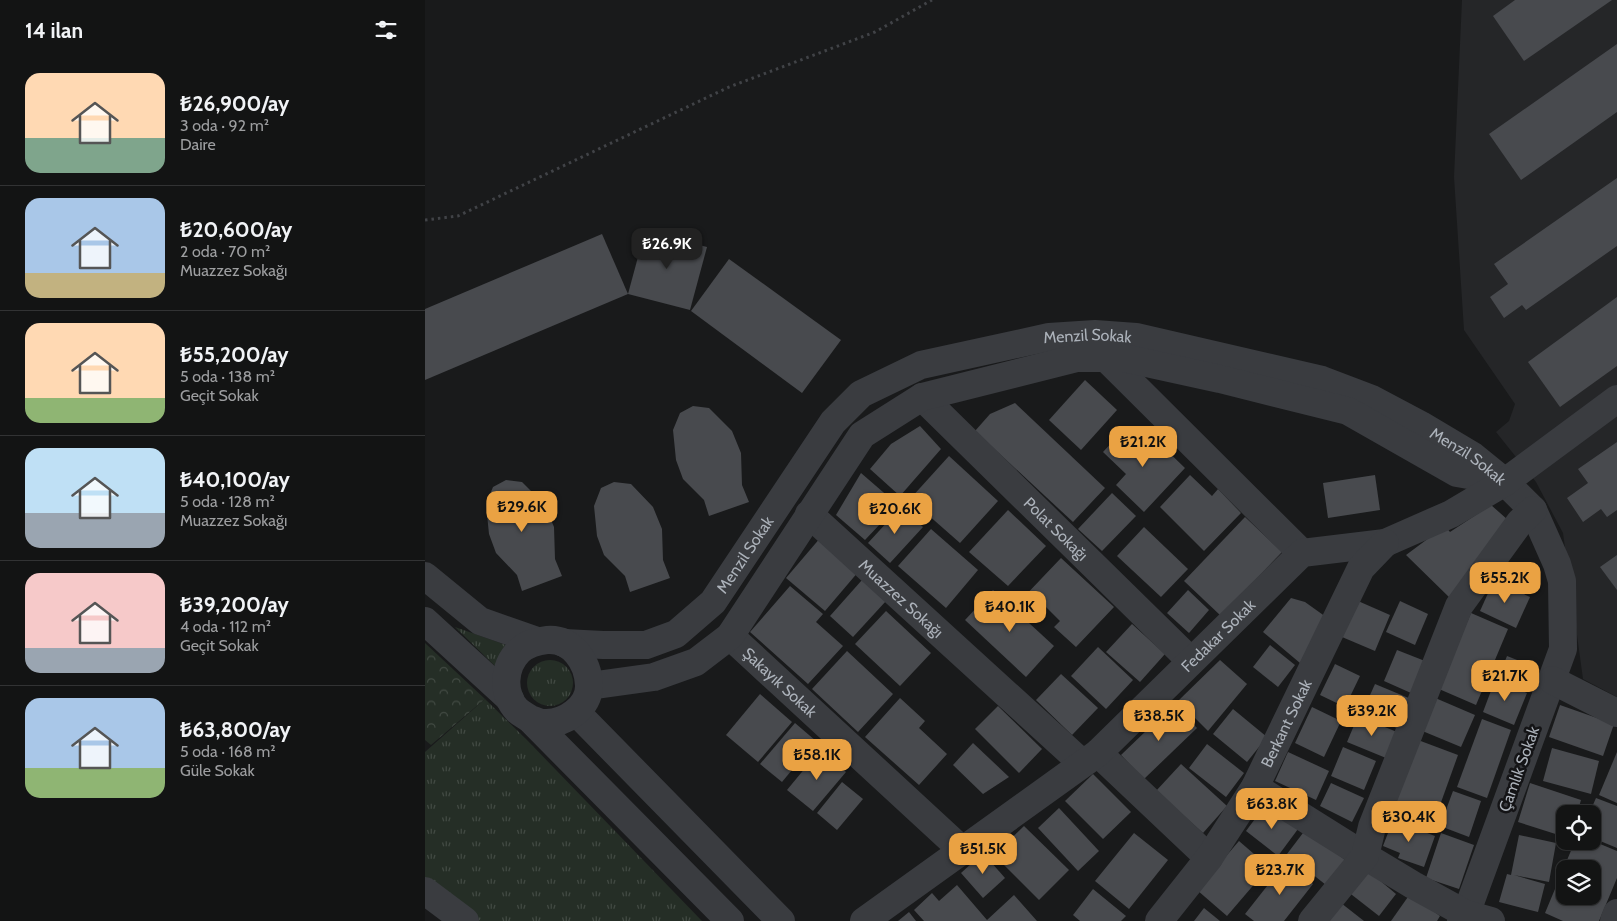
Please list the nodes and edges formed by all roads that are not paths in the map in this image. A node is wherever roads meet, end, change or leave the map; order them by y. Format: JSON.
{"nodes":[{"id":1,"x":1106,"y":358,"type":"junction"},
{"id":2,"x":922,"y":397,"type":"junction"},
{"id":3,"x":1617,"y":399,"type":"edge"},
{"id":4,"x":1505,"y":482,"type":"junction"},
{"id":5,"x":1533,"y":510,"type":"junction"},
{"id":6,"x":809,"y":514,"type":"junction"},
{"id":7,"x":1385,"y":543,"type":"junction"},
{"id":8,"x":1302,"y":553,"type":"junction"},
{"id":9,"x":425,"y":576,"type":"edge"},
{"id":10,"x":425,"y":621,"type":"edge"},
{"id":11,"x":729,"y":636,"type":"junction"},
{"id":12,"x":537,"y":641,"type":"junction"},
{"id":13,"x":564,"y":643,"type":"junction"},
{"id":14,"x":1191,"y":661,"type":"junction"},
{"id":15,"x":1552,"y":680,"type":"junction"},
{"id":16,"x":589,"y":686,"type":"junction"},
{"id":17,"x":509,"y":699,"type":"junction"},
{"id":18,"x":576,"y":712,"type":"junction"},
{"id":19,"x":1617,"y":713,"type":"edge"},
{"id":20,"x":530,"y":719,"type":"junction"},
{"id":21,"x":1090,"y":758,"type":"junction"},
{"id":22,"x":1255,"y":787,"type":"junction"},
{"id":23,"x":962,"y":850,"type":"junction"},
{"id":24,"x":1365,"y":856,"type":"junction"},
{"id":25,"x":1209,"y":858,"type":"junction"},
{"id":26,"x":425,"y":891,"type":"edge"},
{"id":27,"x":1617,"y":913,"type":"edge"},
{"id":28,"x":1472,"y":919,"type":"edge"},
{"id":29,"x":465,"y":921,"type":"edge"},
{"id":30,"x":730,"y":921,"type":"edge"},
{"id":31,"x":781,"y":921,"type":"edge"},
{"id":32,"x":864,"y":921,"type":"edge"},
{"id":33,"x":1159,"y":921,"type":"edge"},
{"id":34,"x":1312,"y":921,"type":"edge"},
{"id":35,"x":1613,"y":921,"type":"edge"}],
"edges":[{"from":1,"to":2,"type":"street","name":"Menzil Sokak"},
{"from":1,"to":4,"type":"street","name":"Menzil Sokak"},
{"from":1,"to":8,"type":"street"},
{"from":2,"to":6,"type":"street","name":"Menzil Sokak"},
{"from":2,"to":14,"type":"street","name":"Polat Sokağı"},
{"from":3,"to":4,"type":"street"},
{"from":4,"to":5,"type":"street","name":"Çamlık Sokak"},
{"from":4,"to":7,"type":"street"},
{"from":4,"to":13,"type":"street","name":"Menzil Sokak"},
{"from":5,"to":15,"type":"street","name":"Çamlık Sokak"},
{"from":5,"to":24,"type":"street"},
{"from":6,"to":11,"type":"street","name":"Menzil Sokak"},
{"from":6,"to":21,"type":"street","name":"Muazzez Sokağı"},
{"from":7,"to":8,"type":"street"},
{"from":7,"to":22,"type":"street","name":"Berkant Sokak"},
{"from":8,"to":14,"type":"street","name":"Fedakar Sokak"},
{"from":9,"to":12,"type":"street"},
{"from":10,"to":17,"type":"street"},
{"from":11,"to":16,"type":"street","name":"Menzil Sokak"},
{"from":11,"to":23,"type":"street","name":"Şakayık Sokak"},
{"from":12,"to":13,"type":"street"},
{"from":12,"to":17,"type":"street"},
{"from":13,"to":16,"type":"street"},
{"from":14,"to":21,"type":"street","name":"Fedakar Sokak"},
{"from":15,"to":19,"type":"street"},
{"from":15,"to":28,"type":"street","name":"Çamlık Sokak"},
{"from":16,"to":18,"type":"street"},
{"from":17,"to":20,"type":"street"},
{"from":18,"to":20,"type":"street"},
{"from":18,"to":31,"type":"street"},
{"from":20,"to":30,"type":"street"},
{"from":21,"to":23,"type":"street","name":"Fedakar Sokak"},
{"from":21,"to":25,"type":"street","name":"Muazzez Sokağı"},
{"from":22,"to":24,"type":"street"},
{"from":22,"to":25,"type":"street","name":"Berkant Sokak"},
{"from":23,"to":32,"type":"street","name":"Fedakar Sokak"},
{"from":24,"to":28,"type":"street"},
{"from":24,"to":34,"type":"street"},
{"from":25,"to":33,"type":"street","name":"Berkant Sokak"},
{"from":26,"to":29,"type":"street"},
{"from":27,"to":35,"type":"street"}]}
